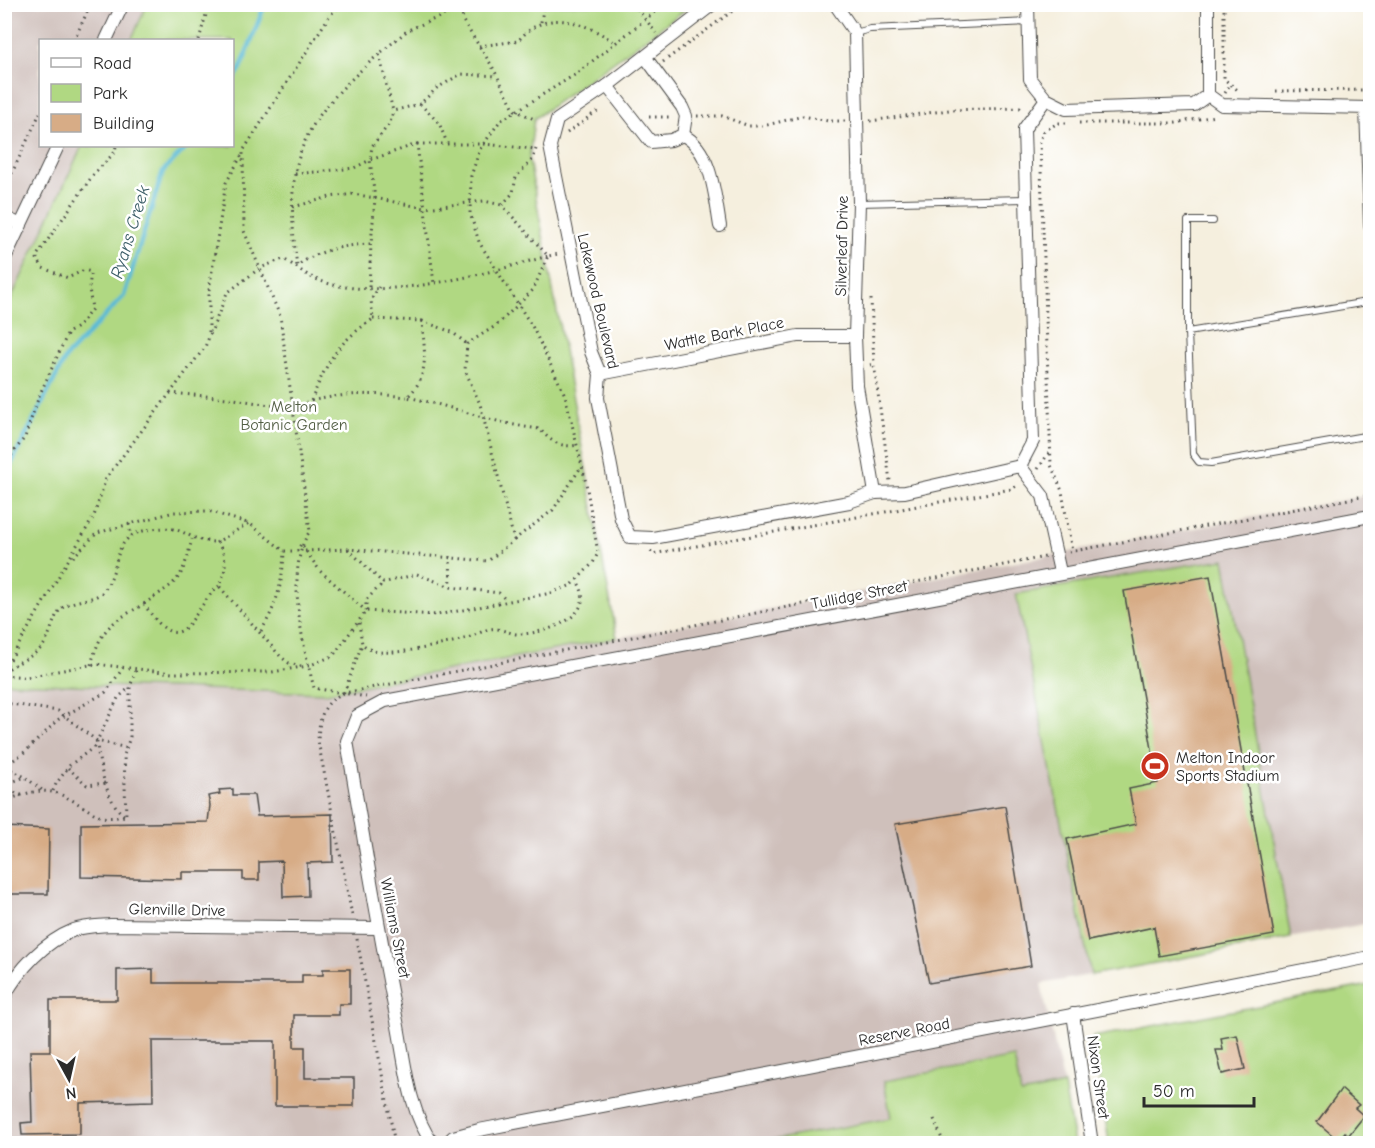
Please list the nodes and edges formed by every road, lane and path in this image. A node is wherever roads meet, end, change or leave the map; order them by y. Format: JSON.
{"nodes":[{"id":1,"x":91,"y":4,"type":"edge"},
{"id":2,"x":123,"y":4,"type":"edge"},
{"id":3,"x":209,"y":4,"type":"edge"},
{"id":4,"x":342,"y":4,"type":"edge"},
{"id":5,"x":544,"y":4,"type":"edge"},
{"id":6,"x":634,"y":4,"type":"edge"},
{"id":7,"x":664,"y":4,"type":"edge"},
{"id":8,"x":713,"y":4,"type":"edge"},
{"id":9,"x":742,"y":4,"type":"edge"},
{"id":10,"x":836,"y":4,"type":"edge"},
{"id":11,"x":1028,"y":4,"type":"edge"},
{"id":12,"x":1208,"y":4,"type":"edge"},
{"id":13,"x":1224,"y":4,"type":"edge"},
{"id":14,"x":461,"y":6,"type":"edge"},
{"id":15,"x":647,"y":19,"type":"junction"},
{"id":16,"x":541,"y":22,"type":"junction"},
{"id":17,"x":1028,"y":22,"type":"junction"},
{"id":18,"x":855,"y":33,"type":"junction"},
{"id":19,"x":74,"y":39,"type":"edge"},
{"id":20,"x":106,"y":39,"type":"edge"},
{"id":21,"x":199,"y":39,"type":"edge"},
{"id":22,"x":661,"y":42,"type":"junction"},
{"id":23,"x":617,"y":44,"type":"junction"},
{"id":24,"x":479,"y":46,"type":"junction"},
{"id":25,"x":379,"y":54,"type":"junction"},
{"id":26,"x":646,"y":58,"type":"junction"},
{"id":27,"x":654,"y":68,"type":"junction"},
{"id":28,"x":498,"y":76,"type":"junction"},
{"id":29,"x":1230,"y":84,"type":"junction"},
{"id":30,"x":607,"y":86,"type":"junction"},
{"id":31,"x":1371,"y":90,"type":"edge"},
{"id":32,"x":1275,"y":91,"type":"dead end"},
{"id":33,"x":1251,"y":92,"type":"dead end"},
{"id":34,"x":1208,"y":95,"type":"junction"},
{"id":35,"x":615,"y":98,"type":"junction"},
{"id":36,"x":1046,"y":99,"type":"junction"},
{"id":37,"x":420,"y":104,"type":"junction"},
{"id":38,"x":1220,"y":104,"type":"junction"},
{"id":39,"x":1367,"y":108,"type":"edge"},
{"id":40,"x":514,"y":110,"type":"junction"},
{"id":41,"x":393,"y":111,"type":"junction"},
{"id":42,"x":39,"y":115,"type":"edge"},
{"id":43,"x":686,"y":116,"type":"junction"},
{"id":44,"x":645,"y":117,"type":"dead end"},
{"id":45,"x":534,"y":118,"type":"dead end"},
{"id":46,"x":683,"y":135,"type":"junction"},
{"id":47,"x":561,"y":137,"type":"dead end"},
{"id":48,"x":447,"y":143,"type":"junction"},
{"id":49,"x":417,"y":144,"type":"junction"},
{"id":50,"x":483,"y":144,"type":"junction"},
{"id":51,"x":550,"y":146,"type":"junction"},
{"id":52,"x":58,"y":147,"type":"edge"},
{"id":53,"x":116,"y":147,"type":"edge"},
{"id":54,"x":536,"y":149,"type":"junction"},
{"id":55,"x":243,"y":151,"type":"junction"},
{"id":56,"x":370,"y":159,"type":"junction"},
{"id":57,"x":295,"y":174,"type":"junction"},
{"id":58,"x":9,"y":181,"type":"junction"},
{"id":59,"x":4,"y":183,"type":"edge"},
{"id":60,"x":4,"y":190,"type":"edge"},
{"id":61,"x":375,"y":199,"type":"junction"},
{"id":62,"x":1025,"y":199,"type":"junction"},
{"id":63,"x":471,"y":203,"type":"junction"},
{"id":64,"x":859,"y":203,"type":"junction"},
{"id":65,"x":502,"y":205,"type":"junction"},
{"id":66,"x":293,"y":207,"type":"junction"},
{"id":67,"x":425,"y":208,"type":"junction"},
{"id":68,"x":4,"y":218,"type":"edge"},
{"id":69,"x":1213,"y":221,"type":"dead end"},
{"id":70,"x":21,"y":225,"type":"junction"},
{"id":71,"x":720,"y":226,"type":"dead end"},
{"id":72,"x":1371,"y":243,"type":"edge"},
{"id":73,"x":371,"y":244,"type":"junction"},
{"id":74,"x":571,"y":252,"type":"junction"},
{"id":75,"x":548,"y":256,"type":"junction"},
{"id":76,"x":4,"y":260,"type":"edge"},
{"id":77,"x":297,"y":266,"type":"junction"},
{"id":78,"x":260,"y":268,"type":"junction"},
{"id":79,"x":495,"y":271,"type":"junction"},
{"id":80,"x":434,"y":284,"type":"junction"},
{"id":81,"x":369,"y":287,"type":"junction"},
{"id":82,"x":379,"y":287,"type":"junction"},
{"id":83,"x":1371,"y":299,"type":"edge"},
{"id":84,"x":518,"y":306,"type":"junction"},
{"id":85,"x":373,"y":320,"type":"junction"},
{"id":86,"x":422,"y":321,"type":"junction"},
{"id":87,"x":1188,"y":332,"type":"junction"},
{"id":88,"x":855,"y":336,"type":"junction"},
{"id":89,"x":209,"y":337,"type":"junction"},
{"id":90,"x":466,"y":344,"type":"junction"},
{"id":91,"x":856,"y":365,"type":"junction"},
{"id":92,"x":600,"y":374,"type":"junction"},
{"id":93,"x":170,"y":393,"type":"junction"},
{"id":94,"x":407,"y":398,"type":"junction"},
{"id":95,"x":311,"y":401,"type":"junction"},
{"id":96,"x":293,"y":409,"type":"junction"},
{"id":97,"x":483,"y":415,"type":"junction"},
{"id":98,"x":1371,"y":435,"type":"edge"},
{"id":99,"x":578,"y":445,"type":"junction"},
{"id":100,"x":1050,"y":451,"type":"junction"},
{"id":101,"x":4,"y":465,"type":"edge"},
{"id":102,"x":582,"y":466,"type":"junction"},
{"id":103,"x":1020,"y":466,"type":"junction"},
{"id":104,"x":1028,"y":477,"type":"junction"},
{"id":105,"x":875,"y":493,"type":"junction"},
{"id":106,"x":891,"y":493,"type":"junction"},
{"id":107,"x":1371,"y":495,"type":"edge"},
{"id":108,"x":894,"y":510,"type":"junction"},
{"id":109,"x":1371,"y":516,"type":"edge"},
{"id":110,"x":249,"y":523,"type":"junction"},
{"id":111,"x":129,"y":524,"type":"junction"},
{"id":112,"x":130,"y":536,"type":"junction"},
{"id":113,"x":192,"y":538,"type":"junction"},
{"id":114,"x":649,"y":538,"type":"junction"},
{"id":115,"x":514,"y":540,"type":"junction"},
{"id":116,"x":217,"y":542,"type":"junction"},
{"id":117,"x":301,"y":544,"type":"junction"},
{"id":118,"x":348,"y":549,"type":"junction"},
{"id":119,"x":284,"y":551,"type":"junction"},
{"id":120,"x":306,"y":551,"type":"junction"},
{"id":121,"x":1072,"y":552,"type":"junction"},
{"id":122,"x":1056,"y":555,"type":"junction"},
{"id":123,"x":450,"y":556,"type":"junction"},
{"id":124,"x":70,"y":560,"type":"junction"},
{"id":125,"x":1060,"y":573,"type":"junction"},
{"id":126,"x":577,"y":581,"type":"junction"},
{"id":127,"x":383,"y":583,"type":"junction"},
{"id":128,"x":219,"y":586,"type":"junction"},
{"id":129,"x":452,"y":586,"type":"junction"},
{"id":130,"x":507,"y":601,"type":"junction"},
{"id":131,"x":144,"y":604,"type":"junction"},
{"id":132,"x":366,"y":611,"type":"junction"},
{"id":133,"x":358,"y":621,"type":"junction"},
{"id":134,"x":261,"y":631,"type":"junction"},
{"id":135,"x":362,"y":644,"type":"junction"},
{"id":136,"x":91,"y":665,"type":"junction"},
{"id":137,"x":306,"y":666,"type":"junction"},
{"id":138,"x":124,"y":668,"type":"junction"},
{"id":139,"x":137,"y":669,"type":"junction"},
{"id":140,"x":4,"y":672,"type":"edge"},
{"id":141,"x":130,"y":687,"type":"junction"},
{"id":142,"x":344,"y":693,"type":"junction"},
{"id":143,"x":385,"y":700,"type":"junction"},
{"id":144,"x":4,"y":703,"type":"edge"},
{"id":145,"x":66,"y":715,"type":"junction"},
{"id":146,"x":357,"y":716,"type":"joint"},
{"id":147,"x":97,"y":741,"type":"junction"},
{"id":148,"x":127,"y":748,"type":"junction"},
{"id":149,"x":5,"y":767,"type":"edge"},
{"id":150,"x":68,"y":768,"type":"junction"},
{"id":151,"x":25,"y":777,"type":"junction"},
{"id":152,"x":105,"y":783,"type":"junction"},
{"id":153,"x":4,"y":786,"type":"edge"},
{"id":154,"x":42,"y":790,"type":"junction"},
{"id":155,"x":53,"y":791,"type":"junction"},
{"id":156,"x":22,"y":796,"type":"junction"},
{"id":157,"x":4,"y":802,"type":"edge"},
{"id":158,"x":126,"y":816,"type":"junction"},
{"id":159,"x":354,"y":928,"type":"junction"},
{"id":160,"x":378,"y":928,"type":"junction"},
{"id":161,"x":1371,"y":957,"type":"edge"},
{"id":162,"x":4,"y":997,"type":"edge"},
{"id":163,"x":1073,"y":1014,"type":"junction"},
{"id":164,"x":934,"y":1119,"type":"dead end"},
{"id":165,"x":395,"y":1143,"type":"edge"},
{"id":166,"x":432,"y":1143,"type":"edge"},
{"id":167,"x":446,"y":1143,"type":"edge"},
{"id":168,"x":944,"y":1143,"type":"edge"},
{"id":169,"x":1092,"y":1143,"type":"edge"}],
"edges":[{"from":1,"to":19,"type":"path"},
{"from":2,"to":20,"type":"street"},
{"from":3,"to":21,"type":"path"},
{"from":4,"to":55,"type":"path"},
{"from":5,"to":16,"type":"path"},
{"from":6,"to":15,"type":"path"},
{"from":7,"to":15,"type":"path"},
{"from":8,"to":22,"type":"street"},
{"from":9,"to":27,"type":"path"},
{"from":10,"to":18,"type":"street"},
{"from":11,"to":17,"type":"street"},
{"from":12,"to":34,"type":"street"},
{"from":13,"to":29,"type":"path"},
{"from":14,"to":24,"type":"path"},
{"from":14,"to":25,"type":"path"},
{"from":15,"to":22,"type":"path"},
{"from":15,"to":23,"type":"path"},
{"from":16,"to":23,"type":"path"},
{"from":16,"to":24,"type":"path"},
{"from":17,"to":18,"type":"lane"},
{"from":17,"to":36,"type":"street"},
{"from":18,"to":64,"type":"street","name":"Silverleaf Drive"},
{"from":22,"to":26,"type":"street"},
{"from":23,"to":40,"type":"path"},
{"from":24,"to":28,"type":"path"},
{"from":25,"to":41,"type":"path"},
{"from":25,"to":57,"type":"path"},
{"from":26,"to":27,"type":"street"},
{"from":26,"to":30,"type":"street"},
{"from":27,"to":43,"type":"street"},
{"from":28,"to":37,"type":"path"},
{"from":28,"to":40,"type":"path"},
{"from":29,"to":33,"type":"path"},
{"from":29,"to":38,"type":"path"},
{"from":30,"to":35,"type":"street"},
{"from":30,"to":51,"type":"street"},
{"from":31,"to":32,"type":"path"},
{"from":34,"to":36,"type":"street"},
{"from":34,"to":38,"type":"street"},
{"from":35,"to":46,"type":"street"},
{"from":35,"to":47,"type":"path"},
{"from":36,"to":62,"type":"street"},
{"from":37,"to":41,"type":"path"},
{"from":37,"to":48,"type":"path"},
{"from":38,"to":39,"type":"street"},
{"from":38,"to":100,"type":"path"},
{"from":39,"to":72,"type":"lane"},
{"from":40,"to":45,"type":"path"},
{"from":40,"to":50,"type":"path"},
{"from":41,"to":56,"type":"path"},
{"from":42,"to":58,"type":"path"},
{"from":43,"to":44,"type":"path"},
{"from":43,"to":46,"type":"street"},
{"from":46,"to":71,"type":"street"},
{"from":48,"to":49,"type":"path"},
{"from":48,"to":50,"type":"path"},
{"from":49,"to":56,"type":"path"},
{"from":49,"to":67,"type":"path"},
{"from":50,"to":54,"type":"path"},
{"from":50,"to":63,"type":"path"},
{"from":51,"to":54,"type":"path"},
{"from":51,"to":74,"type":"street","name":"Lakewood Boulevard"},
{"from":52,"to":70,"type":"street"},
{"from":53,"to":101,"type":"path"},
{"from":54,"to":65,"type":"path"},
{"from":55,"to":78,"type":"path"},
{"from":55,"to":89,"type":"path"},
{"from":56,"to":57,"type":"path"},
{"from":56,"to":61,"type":"path"},
{"from":57,"to":66,"type":"path"},
{"from":58,"to":59,"type":"path"},
{"from":58,"to":60,"type":"path"},
{"from":61,"to":66,"type":"path"},
{"from":61,"to":67,"type":"path"},
{"from":61,"to":73,"type":"path"},
{"from":62,"to":64,"type":"lane"},
{"from":62,"to":103,"type":"street"},
{"from":63,"to":65,"type":"path"},
{"from":63,"to":67,"type":"path"},
{"from":63,"to":79,"type":"path"},
{"from":64,"to":88,"type":"street","name":"Silverleaf Drive"},
{"from":65,"to":75,"type":"path"},
{"from":66,"to":77,"type":"path"},
{"from":67,"to":80,"type":"path"},
{"from":68,"to":70,"type":"street"},
{"from":69,"to":87,"type":"lane"},
{"from":70,"to":76,"type":"street"},
{"from":73,"to":77,"type":"path"},
{"from":73,"to":81,"type":"path"},
{"from":74,"to":75,"type":"path"},
{"from":74,"to":92,"type":"street","name":"Lakewood Boulevard"},
{"from":75,"to":79,"type":"path"},
{"from":75,"to":84,"type":"path"},
{"from":77,"to":78,"type":"path"},
{"from":77,"to":81,"type":"path"},
{"from":78,"to":89,"type":"path"},
{"from":78,"to":96,"type":"path"},
{"from":79,"to":80,"type":"path"},
{"from":79,"to":84,"type":"path"},
{"from":80,"to":82,"type":"path"},
{"from":81,"to":82,"type":"path"},
{"from":82,"to":85,"type":"path"},
{"from":83,"to":87,"type":"lane"},
{"from":84,"to":90,"type":"path"},
{"from":84,"to":99,"type":"path"},
{"from":85,"to":86,"type":"path"},
{"from":85,"to":95,"type":"path"},
{"from":86,"to":90,"type":"path"},
{"from":86,"to":94,"type":"path"},
{"from":87,"to":98,"type":"lane"},
{"from":88,"to":91,"type":"street","name":"Silverleaf Drive"},
{"from":88,"to":92,"type":"street","name":"Wattle Bark Place"},
{"from":89,"to":93,"type":"path"},
{"from":90,"to":97,"type":"path"},
{"from":91,"to":105,"type":"street","name":"Silverleaf Drive"},
{"from":91,"to":106,"type":"path"},
{"from":92,"to":114,"type":"street","name":"Lakewood Boulevard"},
{"from":93,"to":96,"type":"path"},
{"from":93,"to":124,"type":"path"},
{"from":94,"to":95,"type":"path"},
{"from":94,"to":97,"type":"path"},
{"from":95,"to":96,"type":"path"},
{"from":96,"to":117,"type":"path"},
{"from":97,"to":99,"type":"path"},
{"from":97,"to":115,"type":"path"},
{"from":99,"to":102,"type":"path"},
{"from":100,"to":104,"type":"path"},
{"from":100,"to":121,"type":"path"},
{"from":102,"to":115,"type":"path"},
{"from":102,"to":126,"type":"path"},
{"from":103,"to":104,"type":"street"},
{"from":103,"to":106,"type":"street"},
{"from":104,"to":108,"type":"path"},
{"from":104,"to":122,"type":"street"},
{"from":105,"to":106,"type":"street"},
{"from":105,"to":114,"type":"street"},
{"from":106,"to":108,"type":"path"},
{"from":107,"to":121,"type":"path"},
{"from":108,"to":114,"type":"path"},
{"from":109,"to":125,"type":"street","name":"Tullidge Street"},
{"from":110,"to":111,"type":"path"},
{"from":110,"to":116,"type":"path"},
{"from":110,"to":119,"type":"path"},
{"from":111,"to":112,"type":"path"},
{"from":111,"to":124,"type":"path"},
{"from":112,"to":113,"type":"path"},
{"from":112,"to":140,"type":"path"},
{"from":113,"to":116,"type":"path"},
{"from":113,"to":131,"type":"path"},
{"from":115,"to":123,"type":"path"},
{"from":116,"to":128,"type":"path"},
{"from":117,"to":119,"type":"path"},
{"from":117,"to":120,"type":"path"},
{"from":117,"to":137,"type":"path"},
{"from":118,"to":120,"type":"path"},
{"from":118,"to":123,"type":"path"},
{"from":118,"to":127,"type":"path"},
{"from":119,"to":134,"type":"path"},
{"from":120,"to":132,"type":"path"},
{"from":121,"to":122,"type":"path"},
{"from":122,"to":125,"type":"street"},
{"from":122,"to":142,"type":"path"},
{"from":123,"to":129,"type":"path"},
{"from":124,"to":140,"type":"path"},
{"from":125,"to":143,"type":"street","name":"Tullidge Street"},
{"from":126,"to":130,"type":"path"},
{"from":126,"to":135,"type":"path"},
{"from":127,"to":129,"type":"path"},
{"from":127,"to":132,"type":"path"},
{"from":128,"to":131,"type":"path"},
{"from":128,"to":134,"type":"path"},
{"from":129,"to":130,"type":"path"},
{"from":130,"to":132,"type":"path"},
{"from":131,"to":136,"type":"path"},
{"from":132,"to":133,"type":"path"},
{"from":133,"to":135,"type":"path"},
{"from":133,"to":137,"type":"path"},
{"from":134,"to":137,"type":"path"},
{"from":135,"to":142,"type":"path"},
{"from":136,"to":138,"type":"path"},
{"from":136,"to":140,"type":"path"},
{"from":137,"to":139,"type":"path"},
{"from":137,"to":142,"type":"path"},
{"from":138,"to":139,"type":"path"},
{"from":138,"to":145,"type":"path"},
{"from":139,"to":141,"type":"path"},
{"from":141,"to":147,"type":"path"},
{"from":141,"to":148,"type":"path"},
{"from":142,"to":143,"type":"path"},
{"from":142,"to":159,"type":"path"},
{"from":143,"to":146,"type":"street","name":"Tullidge Street"},
{"from":144,"to":145,"type":"path"},
{"from":145,"to":147,"type":"path"},
{"from":145,"to":149,"type":"path"},
{"from":146,"to":160,"type":"street","name":"Williams Street"},
{"from":147,"to":148,"type":"path"},
{"from":147,"to":150,"type":"path"},
{"from":147,"to":152,"type":"path"},
{"from":148,"to":158,"type":"path"},
{"from":149,"to":151,"type":"path"},
{"from":150,"to":152,"type":"path"},
{"from":150,"to":155,"type":"path"},
{"from":151,"to":153,"type":"path"},
{"from":151,"to":154,"type":"path"},
{"from":152,"to":158,"type":"path"},
{"from":153,"to":156,"type":"path"},
{"from":154,"to":155,"type":"path"},
{"from":154,"to":156,"type":"path"},
{"from":155,"to":158,"type":"path"},
{"from":156,"to":157,"type":"path"},
{"from":159,"to":160,"type":"street","name":"Glenville Drive"},
{"from":159,"to":162,"type":"street","name":"Glenville Drive"},
{"from":159,"to":165,"type":"path"},
{"from":160,"to":166,"type":"street","name":"Williams Street"},
{"from":161,"to":163,"type":"street","name":"Reserve Road"},
{"from":163,"to":167,"type":"street","name":"Reserve Road"},
{"from":163,"to":169,"type":"street","name":"Nixon Street"},
{"from":164,"to":168,"type":"path"}]}
